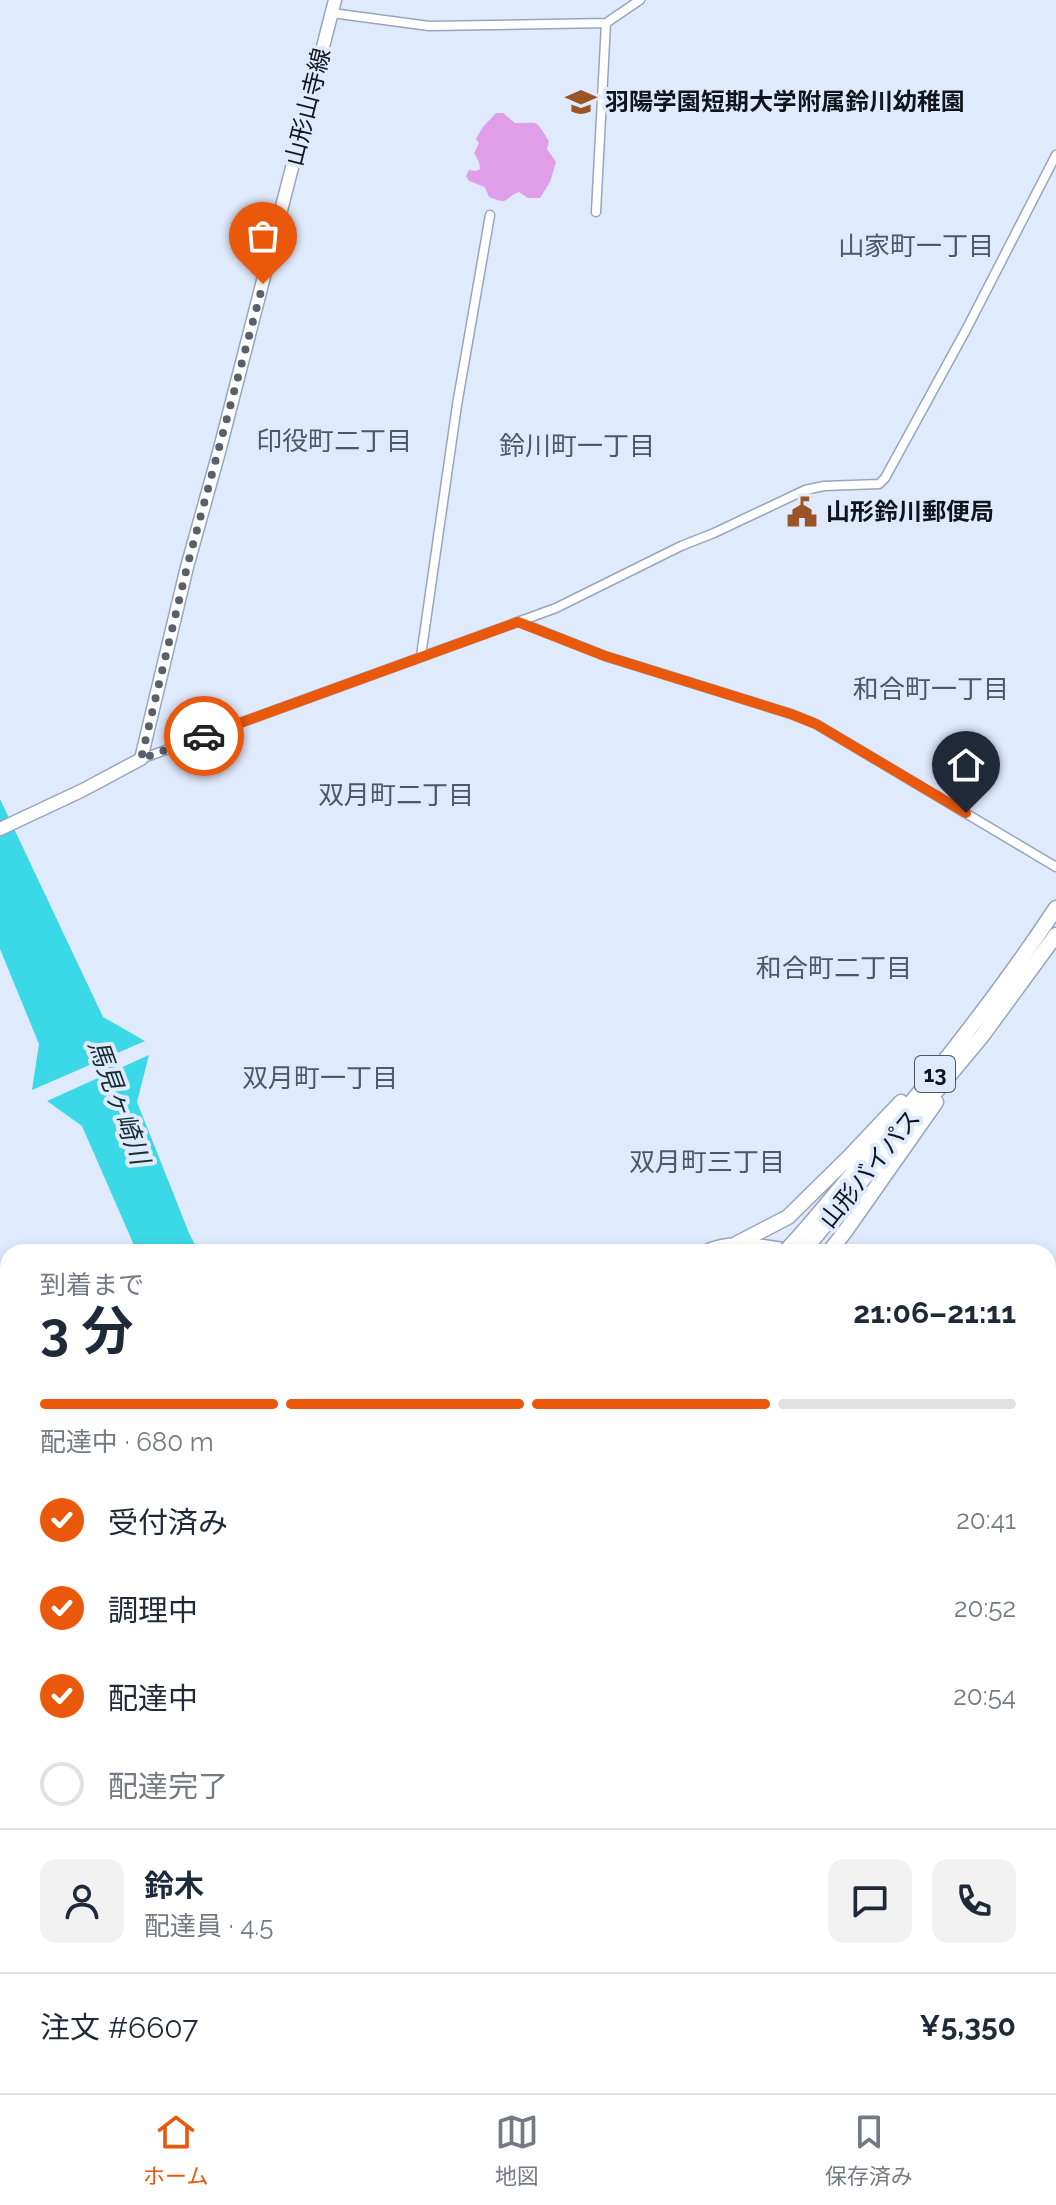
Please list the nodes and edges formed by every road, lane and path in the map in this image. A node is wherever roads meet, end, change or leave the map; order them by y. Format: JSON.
{"nodes":[{"id":1,"x":640,"y":0,"type":"edge"},
{"id":2,"x":333,"y":6,"type":"edge"},
{"id":3,"x":606,"y":23,"type":"junction"},
{"id":4,"x":1056,"y":155,"type":"edge"},
{"id":5,"x":596,"y":212,"type":"dead end"},
{"id":6,"x":490,"y":215,"type":"dead end"},
{"id":7,"x":518,"y":622,"type":"junction"},
{"id":8,"x":421,"y":656,"type":"junction"},
{"id":9,"x":141,"y":759,"type":"junction"},
{"id":10,"x":0,"y":829,"type":"edge"},
{"id":11,"x":1056,"y":867,"type":"edge"},
{"id":12,"x":1056,"y":908,"type":"edge"},
{"id":13,"x":1056,"y":935,"type":"edge"},
{"id":14,"x":976,"y":1033,"type":"junction"},
{"id":15,"x":809,"y":1234,"type":"junction"},
{"id":16,"x":736,"y":1244,"type":"edge"},
{"id":17,"x":796,"y":1244,"type":"edge"},
{"id":18,"x":806,"y":1244,"type":"edge"},
{"id":19,"x":835,"y":1244,"type":"edge"}],
"edges":[{"from":1,"to":3,"type":"street"},
{"from":2,"to":3,"type":"street"},
{"from":2,"to":9,"type":"main road","name":"山形山寺線"},
{"from":3,"to":5,"type":"street"},
{"from":4,"to":7,"type":"street"},
{"from":6,"to":8,"type":"street"},
{"from":7,"to":8,"type":"street"},
{"from":7,"to":11,"type":"street"},
{"from":8,"to":9,"type":"street"},
{"from":9,"to":10,"type":"main road"},
{"from":12,"to":14,"type":"highway","name":"山形バイパス","number":"13"},
{"from":13,"to":14,"type":"highway","name":"山形バイパス","number":"13"},
{"from":14,"to":15,"type":"highway","name":"山形バイパス","number":"13"},
{"from":14,"to":16,"type":"highway"},
{"from":14,"to":19,"type":"highway"},
{"from":15,"to":17,"type":"highway","name":"山形バイパス","number":"13","bridge":true},
{"from":15,"to":18,"type":"highway","name":"山形バイパス","number":"13","bridge":true}]}
